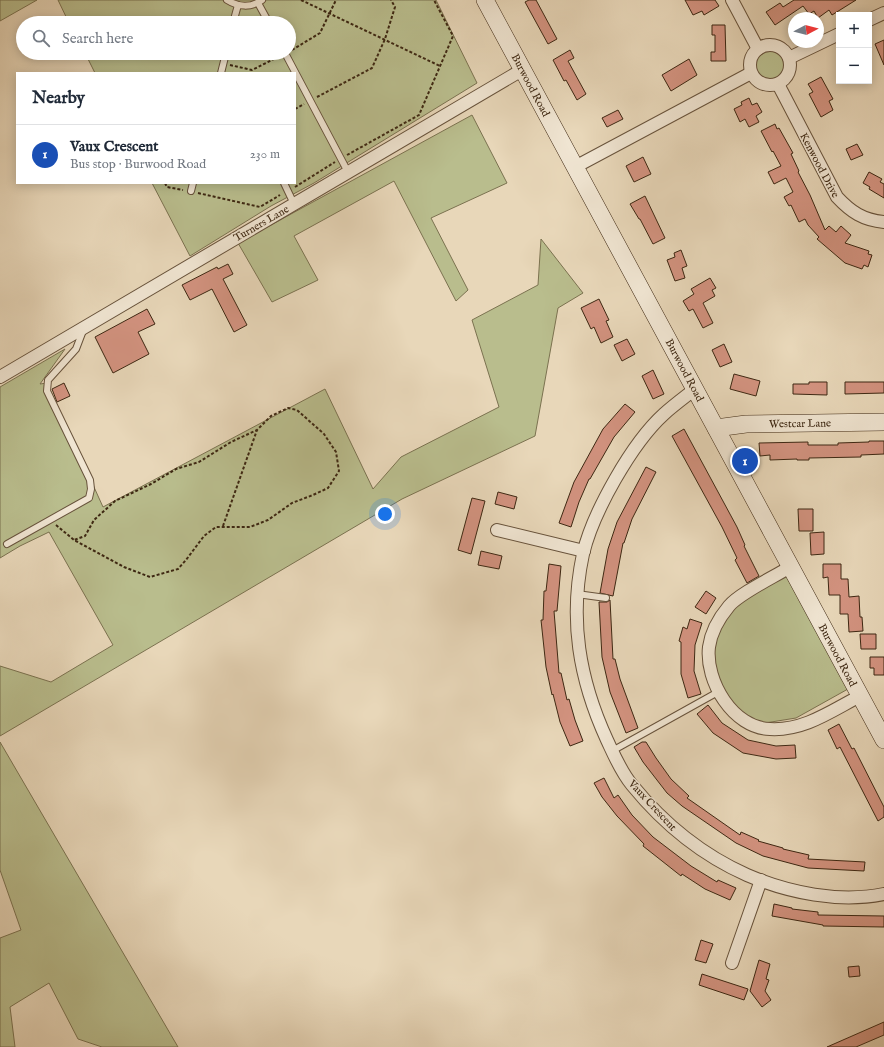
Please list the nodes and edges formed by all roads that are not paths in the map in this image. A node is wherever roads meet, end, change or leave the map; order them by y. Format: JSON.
{"nodes":[{"id":1,"x":227,"y":0,"type":"edge"},
{"id":2,"x":486,"y":0,"type":"edge"},
{"id":3,"x":732,"y":0,"type":"edge"},
{"id":4,"x":260,"y":1,"type":"edge"},
{"id":5,"x":238,"y":5,"type":"junction"},
{"id":6,"x":884,"y":13,"type":"edge"},
{"id":7,"x":235,"y":16,"type":"edge"},
{"id":8,"x":266,"y":16,"type":"edge"},
{"id":9,"x":872,"y":19,"type":"edge"},
{"id":10,"x":836,"y":35,"type":"edge"},
{"id":11,"x":758,"y":49,"type":"junction"},
{"id":12,"x":789,"y":58,"type":"junction"},
{"id":13,"x":224,"y":60,"type":"edge"},
{"id":14,"x":290,"y":60,"type":"edge"},
{"id":15,"x":522,"y":70,"type":"junction"},
{"id":16,"x":220,"y":72,"type":"edge"},
{"id":17,"x":296,"y":72,"type":"edge"},
{"id":18,"x":296,"y":73,"type":"edge"},
{"id":19,"x":751,"y":73,"type":"junction"},
{"id":20,"x":778,"y":84,"type":"junction"},
{"id":21,"x":575,"y":168,"type":"junction"},
{"id":22,"x":348,"y":172,"type":"junction"},
{"id":23,"x":193,"y":184,"type":"edge"},
{"id":24,"x":284,"y":184,"type":"edge"},
{"id":25,"x":191,"y":191,"type":"dead end"},
{"id":26,"x":294,"y":204,"type":"junction"},
{"id":27,"x":884,"y":222,"type":"edge"},
{"id":28,"x":85,"y":326,"type":"junction"},
{"id":29,"x":0,"y":377,"type":"edge"},
{"id":30,"x":696,"y":389,"type":"junction"},
{"id":31,"x":884,"y":422,"type":"edge"},
{"id":32,"x":716,"y":428,"type":"junction"},
{"id":33,"x":497,"y":530,"type":"dead end"},
{"id":34,"x":6,"y":544,"type":"dead end"},
{"id":35,"x":584,"y":551,"type":"junction"},
{"id":36,"x":790,"y":567,"type":"junction"},
{"id":37,"x":577,"y":594,"type":"junction"},
{"id":38,"x":606,"y":598,"type":"dead end"},
{"id":39,"x":718,"y":692,"type":"junction"},
{"id":40,"x":860,"y":696,"type":"junction"},
{"id":41,"x":882,"y":730,"type":"edge"},
{"id":42,"x":612,"y":752,"type":"junction"},
{"id":43,"x":761,"y":880,"type":"junction"},
{"id":44,"x":884,"y":894,"type":"edge"},
{"id":45,"x":732,"y":963,"type":"dead end"}],
"edges":[{"from":1,"to":5,"type":"lane"},
{"from":2,"to":15,"type":"street","name":"Burwood Road"},
{"from":3,"to":11,"type":"street"},
{"from":4,"to":5,"type":"lane"},
{"from":4,"to":8,"type":"lane"},
{"from":5,"to":7,"type":"lane"},
{"from":6,"to":9,"type":"street"},
{"from":10,"to":12,"type":"street"},
{"from":11,"to":12,"type":"street"},
{"from":11,"to":19,"type":"street"},
{"from":12,"to":20,"type":"street"},
{"from":13,"to":16,"type":"lane"},
{"from":14,"to":17,"type":"lane"},
{"from":15,"to":21,"type":"street","name":"Burwood Road"},
{"from":15,"to":22,"type":"street","name":"Turners Lane"},
{"from":18,"to":22,"type":"lane"},
{"from":19,"to":20,"type":"street"},
{"from":19,"to":21,"type":"street"},
{"from":20,"to":27,"type":"street","name":"Kenwood Drive"},
{"from":21,"to":30,"type":"street","name":"Burwood Road"},
{"from":22,"to":26,"type":"street","name":"Turners Lane"},
{"from":23,"to":25,"type":"lane"},
{"from":24,"to":26,"type":"lane"},
{"from":26,"to":28,"type":"street","name":"Turners Lane"},
{"from":28,"to":29,"type":"street","name":"Turners Lane"},
{"from":28,"to":34,"type":"lane"},
{"from":30,"to":32,"type":"street","name":"Burwood Road"},
{"from":30,"to":35,"type":"street","name":"Vaux Crescent"},
{"from":31,"to":32,"type":"street","name":"Westcar Lane"},
{"from":32,"to":36,"type":"street","name":"Burwood Road"},
{"from":33,"to":35,"type":"street"},
{"from":35,"to":37,"type":"street","name":"Vaux Crescent"},
{"from":36,"to":39,"type":"street"},
{"from":36,"to":40,"type":"street","name":"Burwood Road"},
{"from":37,"to":38,"type":"lane"},
{"from":37,"to":42,"type":"street","name":"Vaux Crescent"},
{"from":39,"to":40,"type":"street"},
{"from":39,"to":42,"type":"lane"},
{"from":40,"to":41,"type":"street","name":"Burwood Road"},
{"from":42,"to":43,"type":"street","name":"Vaux Crescent"},
{"from":43,"to":44,"type":"street","name":"Vaux Crescent"},
{"from":43,"to":45,"type":"street"}]}
